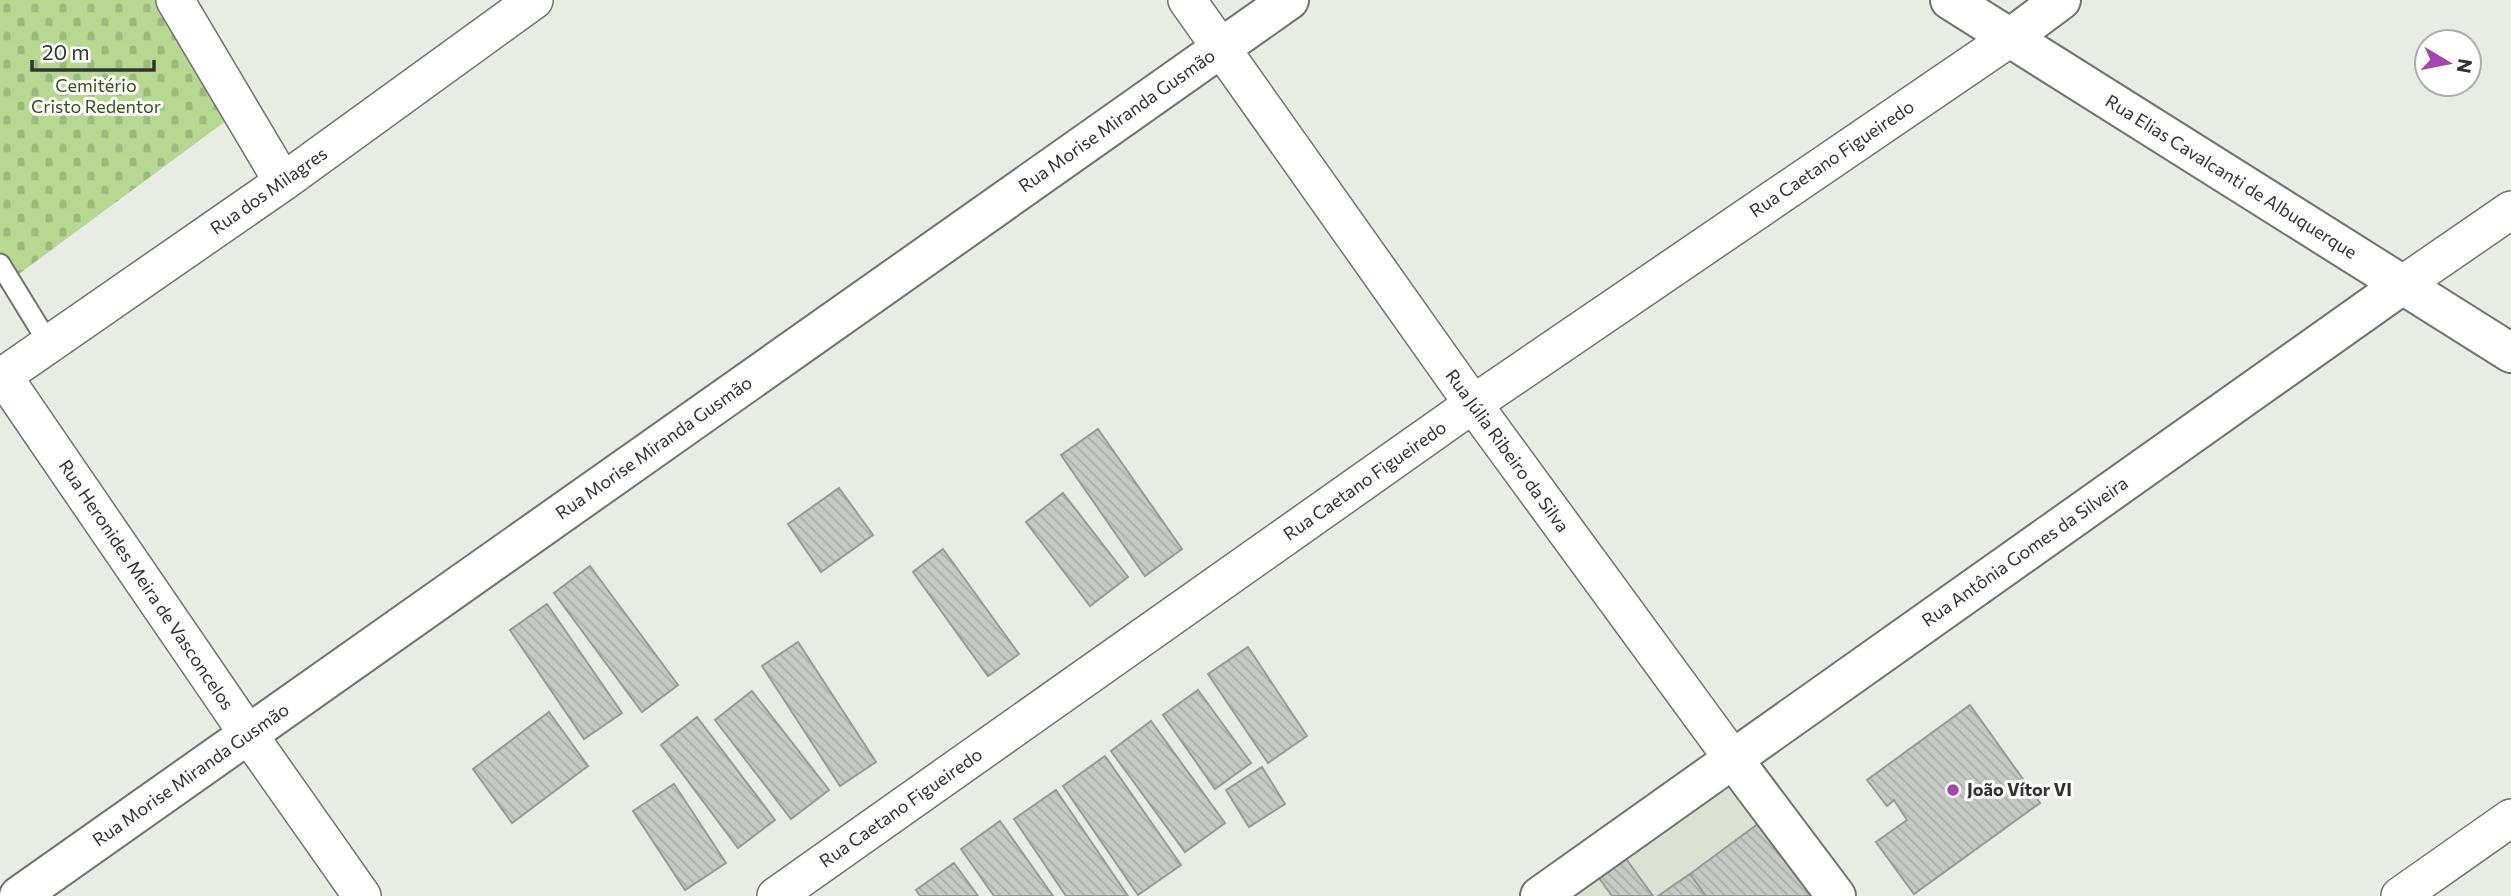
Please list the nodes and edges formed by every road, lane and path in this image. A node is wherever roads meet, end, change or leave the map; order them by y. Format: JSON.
{"nodes":[{"id":1,"x":175,"y":0,"type":"edge"},
{"id":2,"x":534,"y":0,"type":"edge"},
{"id":3,"x":1187,"y":0,"type":"edge"},
{"id":4,"x":1289,"y":0,"type":"edge"},
{"id":5,"x":1950,"y":0,"type":"edge"},
{"id":6,"x":2061,"y":0,"type":"edge"},
{"id":7,"x":2010,"y":38,"type":"junction"},
{"id":8,"x":1222,"y":47,"type":"junction"},
{"id":9,"x":283,"y":182,"type":"junction"},
{"id":10,"x":2511,"y":210,"type":"edge"},
{"id":11,"x":0,"y":264,"type":"edge"},
{"id":12,"x":2402,"y":285,"type":"junction"},
{"id":13,"x":49,"y":344,"type":"junction"},
{"id":14,"x":2511,"y":354,"type":"edge"},
{"id":15,"x":1,"y":377,"type":"edge"},
{"id":16,"x":1473,"y":404,"type":"junction"},
{"id":17,"x":248,"y":734,"type":"junction"},
{"id":18,"x":1732,"y":759,"type":"junction"},
{"id":19,"x":2511,"y":818,"type":"edge"},
{"id":20,"x":19,"y":896,"type":"edge"},
{"id":21,"x":362,"y":896,"type":"edge"},
{"id":22,"x":776,"y":896,"type":"edge"},
{"id":23,"x":1540,"y":896,"type":"edge"},
{"id":24,"x":1836,"y":896,"type":"edge"},
{"id":25,"x":2400,"y":896,"type":"edge"}],
"edges":[{"from":1,"to":9,"type":"street"},
{"from":2,"to":9,"type":"street","name":"Rua dos Milagres"},
{"from":3,"to":8,"type":"street","name":"Rua Júlia Ribeiro da Silva"},
{"from":4,"to":8,"type":"street","name":"Rua Morise Miranda Gusmão"},
{"from":5,"to":7,"type":"street","name":"Rua Elias Cavalcanti de Albuquerque"},
{"from":6,"to":7,"type":"street","name":"Rua Caetano Figueiredo"},
{"from":7,"to":12,"type":"street","name":"Rua Elias Cavalcanti de Albuquerque"},
{"from":7,"to":16,"type":"street","name":"Rua Caetano Figueiredo"},
{"from":8,"to":16,"type":"street","name":"Rua Júlia Ribeiro da Silva"},
{"from":8,"to":17,"type":"street","name":"Rua Morise Miranda Gusmão"},
{"from":9,"to":13,"type":"street","name":"Rua dos Milagres"},
{"from":10,"to":12,"type":"street","name":"Rua Antônia Gomes da Silveira"},
{"from":11,"to":13,"type":"lane"},
{"from":12,"to":14,"type":"street","name":"Rua Elias Cavalcanti de Albuquerque"},
{"from":12,"to":18,"type":"street","name":"Rua Antônia Gomes da Silveira"},
{"from":13,"to":15,"type":"street","name":"Rua dos Milagres"},
{"from":15,"to":17,"type":"street","name":"Rua Heronides Meira de Vasconcelos"},
{"from":16,"to":18,"type":"street","name":"Rua Júlia Ribeiro da Silva"},
{"from":16,"to":22,"type":"street","name":"Rua Caetano Figueiredo"},
{"from":17,"to":20,"type":"street","name":"Rua Morise Miranda Gusmão"},
{"from":17,"to":21,"type":"street","name":"Rua Heronides Meira de Vasconcelos"},
{"from":18,"to":23,"type":"street","name":"Rua Antônia Gomes da Silveira"},
{"from":18,"to":24,"type":"street","name":"Rua Júlia Ribeiro da Silva"},
{"from":19,"to":25,"type":"street"}]}
